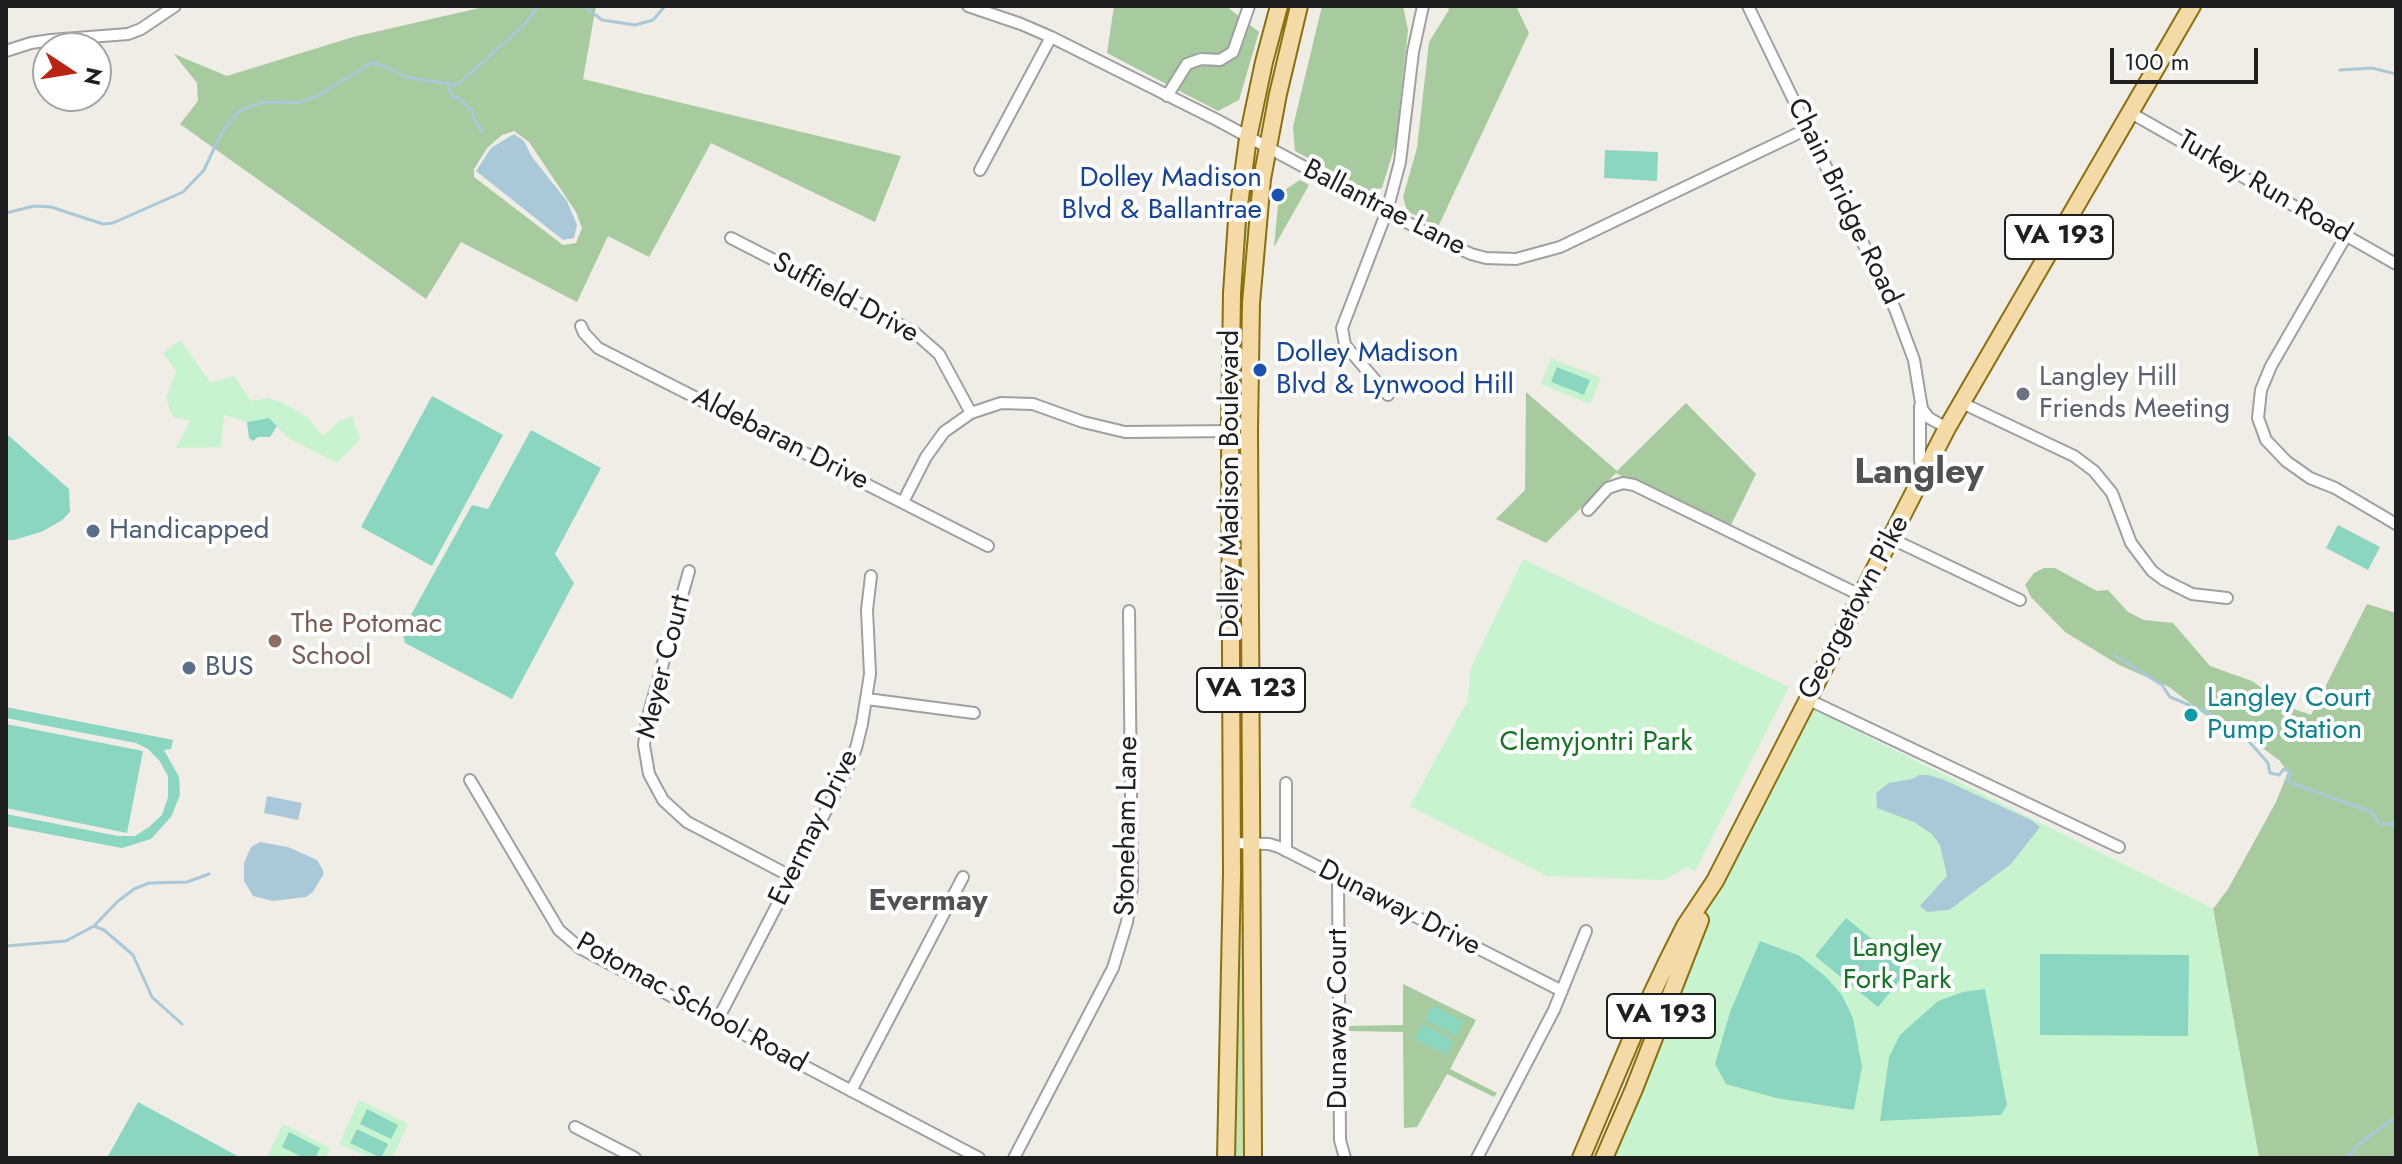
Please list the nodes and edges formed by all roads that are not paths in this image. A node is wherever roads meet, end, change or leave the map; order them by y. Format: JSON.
{"nodes":[{"id":1,"x":175,"y":6,"type":"edge"},
{"id":2,"x":968,"y":6,"type":"edge"},
{"id":3,"x":1249,"y":6,"type":"edge"},
{"id":4,"x":1279,"y":6,"type":"edge"},
{"id":5,"x":1299,"y":6,"type":"edge"},
{"id":6,"x":1423,"y":6,"type":"edge"},
{"id":7,"x":1748,"y":6,"type":"edge"},
{"id":8,"x":2192,"y":6,"type":"edge"},
{"id":9,"x":1051,"y":37,"type":"junction"},
{"id":10,"x":6,"y":51,"type":"edge"},
{"id":11,"x":1167,"y":96,"type":"junction"},
{"id":12,"x":2131,"y":113,"type":"junction"},
{"id":13,"x":1807,"y":129,"type":"junction"},
{"id":14,"x":1248,"y":138,"type":"junction"},
{"id":15,"x":1267,"y":149,"type":"junction"},
{"id":16,"x":980,"y":170,"type":"dead end"},
{"id":17,"x":1387,"y":211,"type":"junction"},
{"id":18,"x":2346,"y":236,"type":"junction"},
{"id":19,"x":731,"y":238,"type":"dead end"},
{"id":20,"x":2396,"y":264,"type":"edge"},
{"id":21,"x":581,"y":326,"type":"dead end"},
{"id":22,"x":1388,"y":395,"type":"dead end"},
{"id":23,"x":1962,"y":403,"type":"junction"},
{"id":24,"x":1920,"y":404,"type":"junction"},
{"id":25,"x":971,"y":413,"type":"junction"},
{"id":26,"x":1947,"y":428,"type":"junction"},
{"id":27,"x":1249,"y":430,"type":"junction"},
{"id":28,"x":1230,"y":431,"type":"junction"},
{"id":29,"x":1927,"y":469,"type":"junction"},
{"id":30,"x":903,"y":502,"type":"junction"},
{"id":31,"x":1588,"y":510,"type":"dead end"},
{"id":32,"x":2396,"y":524,"type":"edge"},
{"id":33,"x":1892,"y":539,"type":"junction"},
{"id":34,"x":988,"y":546,"type":"dead end"},
{"id":35,"x":689,"y":571,"type":"dead end"},
{"id":36,"x":871,"y":576,"type":"dead end"},
{"id":37,"x":1862,"y":596,"type":"junction"},
{"id":38,"x":2227,"y":598,"type":"dead end"},
{"id":39,"x":2020,"y":600,"type":"dead end"},
{"id":40,"x":1129,"y":611,"type":"dead end"},
{"id":41,"x":867,"y":699,"type":"junction"},
{"id":42,"x":1807,"y":699,"type":"junction"},
{"id":43,"x":974,"y":713,"type":"dead end"},
{"id":44,"x":470,"y":780,"type":"dead end"},
{"id":45,"x":1286,"y":783,"type":"dead end"},
{"id":46,"x":1232,"y":843,"type":"junction"},
{"id":47,"x":1252,"y":844,"type":"junction"},
{"id":48,"x":2119,"y":847,"type":"dead end"},
{"id":49,"x":1286,"y":851,"type":"junction"},
{"id":50,"x":792,"y":877,"type":"junction"},
{"id":51,"x":963,"y":877,"type":"dead end"},
{"id":52,"x":1338,"y":879,"type":"junction"},
{"id":53,"x":1715,"y":881,"type":"junction"},
{"id":54,"x":1586,"y":931,"type":"dead end"},
{"id":55,"x":1562,"y":991,"type":"junction"},
{"id":56,"x":717,"y":1021,"type":"junction"},
{"id":57,"x":851,"y":1091,"type":"junction"},
{"id":58,"x":575,"y":1127,"type":"dead end"},
{"id":59,"x":618,"y":1154,"type":"edge"},
{"id":60,"x":635,"y":1158,"type":"edge"},
{"id":61,"x":979,"y":1158,"type":"edge"},
{"id":62,"x":1014,"y":1158,"type":"edge"},
{"id":63,"x":1226,"y":1158,"type":"edge"},
{"id":64,"x":1253,"y":1158,"type":"edge"},
{"id":65,"x":1345,"y":1158,"type":"edge"},
{"id":66,"x":1477,"y":1158,"type":"edge"},
{"id":67,"x":1581,"y":1158,"type":"edge"},
{"id":68,"x":1604,"y":1158,"type":"edge"}],
"edges":[{"from":1,"to":10,"type":"street"},
{"from":2,"to":9,"type":"street","name":"Ballantrae Lane"},
{"from":3,"to":11,"type":"street"},
{"from":4,"to":14,"type":"main road","name":"Dolley Madison Boulevard","number":"VA 123"},
{"from":5,"to":15,"type":"main road","name":"Dolley Madison Boulevard","number":"VA 123"},
{"from":6,"to":17,"type":"street"},
{"from":7,"to":13,"type":"street","name":"Chain Bridge Road"},
{"from":8,"to":12,"type":"main road","name":"Georgetown Pike","number":"VA 193"},
{"from":9,"to":11,"type":"street","name":"Ballantrae Lane"},
{"from":9,"to":16,"type":"street"},
{"from":11,"to":14,"type":"street","name":"Ballantrae Lane"},
{"from":12,"to":18,"type":"street","name":"Turkey Run Road"},
{"from":12,"to":23,"type":"main road","name":"Georgetown Pike","number":"VA 193"},
{"from":13,"to":17,"type":"street","name":"Ballantrae Lane"},
{"from":13,"to":24,"type":"street","name":"Chain Bridge Road"},
{"from":14,"to":15,"type":"street","name":"Ballantrae Lane"},
{"from":14,"to":28,"type":"main road","name":"Dolley Madison Boulevard","number":"VA 123"},
{"from":15,"to":17,"type":"street","name":"Ballantrae Lane"},
{"from":15,"to":27,"type":"main road","name":"Dolley Madison Boulevard","number":"VA 123"},
{"from":17,"to":22,"type":"street"},
{"from":18,"to":20,"type":"street","name":"Turkey Run Road"},
{"from":18,"to":32,"type":"street"},
{"from":19,"to":25,"type":"street","name":"Suffield Drive"},
{"from":21,"to":30,"type":"street","name":"Aldebaran Drive"},
{"from":23,"to":26,"type":"main road","name":"Georgetown Pike","number":"VA 193"},
{"from":23,"to":38,"type":"street"},
{"from":24,"to":26,"type":"street"},
{"from":24,"to":29,"type":"street","name":"Chain Bridge Road"},
{"from":25,"to":28,"type":"street"},
{"from":25,"to":30,"type":"street"},
{"from":26,"to":29,"type":"main road","name":"Georgetown Pike","number":"VA 193"},
{"from":27,"to":28,"type":"street"},
{"from":27,"to":47,"type":"main road","name":"Dolley Madison Boulevard","number":"VA 123"},
{"from":28,"to":46,"type":"main road","name":"Dolley Madison Boulevard","number":"VA 123"},
{"from":29,"to":33,"type":"main road","name":"Georgetown Pike","number":"VA 193"},
{"from":30,"to":34,"type":"street","name":"Aldebaran Drive"},
{"from":31,"to":37,"type":"street"},
{"from":33,"to":37,"type":"main road","name":"Georgetown Pike","number":"VA 193"},
{"from":33,"to":39,"type":"street"},
{"from":35,"to":50,"type":"street","name":"Meyer Court"},
{"from":36,"to":41,"type":"street","name":"Evermay Drive"},
{"from":37,"to":42,"type":"main road","name":"Georgetown Pike","number":"VA 193"},
{"from":40,"to":62,"type":"street","name":"Stoneham Lane"},
{"from":41,"to":43,"type":"street"},
{"from":41,"to":50,"type":"street","name":"Evermay Drive"},
{"from":42,"to":48,"type":"street"},
{"from":42,"to":53,"type":"main road","name":"Georgetown Pike","number":"VA 193"},
{"from":44,"to":56,"type":"street","name":"Potomac School Road"},
{"from":45,"to":49,"type":"street"},
{"from":46,"to":47,"type":"street","name":"Dunaway Drive"},
{"from":46,"to":63,"type":"main road","name":"Dolley Madison Boulevard","number":"VA 123"},
{"from":47,"to":49,"type":"street","name":"Dunaway Drive"},
{"from":47,"to":64,"type":"main road","name":"Dolley Madison Boulevard","number":"VA 123"},
{"from":49,"to":52,"type":"street","name":"Dunaway Drive"},
{"from":50,"to":56,"type":"street","name":"Evermay Drive"},
{"from":51,"to":57,"type":"street"},
{"from":52,"to":55,"type":"street","name":"Dunaway Drive"},
{"from":52,"to":65,"type":"street","name":"Dunaway Court"},
{"from":53,"to":67,"type":"main road","name":"Georgetown Pike","number":"VA 193"},
{"from":53,"to":68,"type":"main road","name":"Georgetown Pike","number":"VA 193"},
{"from":54,"to":55,"type":"street"},
{"from":55,"to":66,"type":"street"},
{"from":56,"to":57,"type":"street","name":"Potomac School Road"},
{"from":57,"to":61,"type":"street","name":"Potomac School Road"},
{"from":58,"to":59,"type":"street"},
{"from":59,"to":60,"type":"street"}]}
